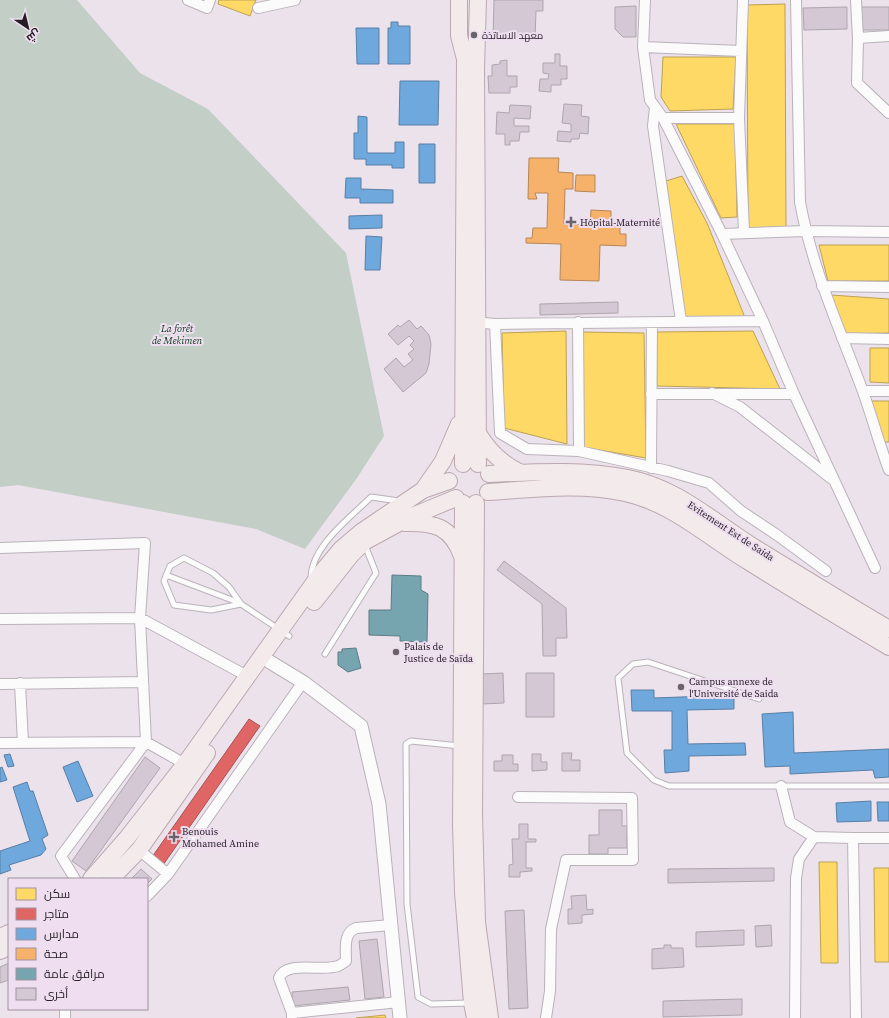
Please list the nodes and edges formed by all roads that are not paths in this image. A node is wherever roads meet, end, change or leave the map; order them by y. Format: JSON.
{"nodes":[{"id":1,"x":188,"y":0,"type":"edge"},
{"id":2,"x":210,"y":0,"type":"edge"},
{"id":3,"x":261,"y":0,"type":"edge"},
{"id":4,"x":296,"y":0,"type":"edge"},
{"id":5,"x":460,"y":0,"type":"edge"},
{"id":6,"x":466,"y":0,"type":"edge"},
{"id":7,"x":472,"y":0,"type":"edge"},
{"id":8,"x":478,"y":0,"type":"edge"},
{"id":9,"x":644,"y":0,"type":"edge"},
{"id":10,"x":743,"y":0,"type":"edge"},
{"id":11,"x":796,"y":0,"type":"edge"},
{"id":12,"x":856,"y":0,"type":"edge"},
{"id":13,"x":889,"y":36,"type":"edge"},
{"id":14,"x":858,"y":38,"type":"junction"},
{"id":15,"x":643,"y":47,"type":"junction"},
{"id":16,"x":741,"y":51,"type":"junction"},
{"id":17,"x":470,"y":64,"type":"junction"},
{"id":18,"x":655,"y":107,"type":"junction"},
{"id":19,"x":889,"y":113,"type":"edge"},
{"id":20,"x":664,"y":118,"type":"junction"},
{"id":21,"x":739,"y":118,"type":"junction"},
{"id":22,"x":805,"y":231,"type":"junction"},
{"id":23,"x":744,"y":232,"type":"junction"},
{"id":24,"x":889,"y":232,"type":"edge"},
{"id":25,"x":722,"y":234,"type":"junction"},
{"id":26,"x":822,"y":286,"type":"junction"},
{"id":27,"x":889,"y":287,"type":"edge"},
{"id":28,"x":681,"y":321,"type":"junction"},
{"id":29,"x":763,"y":321,"type":"junction"},
{"id":30,"x":470,"y":322,"type":"junction"},
{"id":31,"x":578,"y":322,"type":"junction"},
{"id":32,"x":652,"y":323,"type":"junction"},
{"id":33,"x":495,"y":324,"type":"junction"},
{"id":34,"x":842,"y":338,"type":"junction"},
{"id":35,"x":889,"y":339,"type":"edge"},
{"id":36,"x":863,"y":391,"type":"junction"},
{"id":37,"x":889,"y":391,"type":"edge"},
{"id":38,"x":712,"y":393,"type":"junction"},
{"id":39,"x":651,"y":394,"type":"junction"},
{"id":40,"x":794,"y":394,"type":"junction"},
{"id":41,"x":463,"y":413,"type":"junction"},
{"id":42,"x":478,"y":433,"type":"junction"},
{"id":43,"x":885,"y":450,"type":"edge"},
{"id":44,"x":579,"y":451,"type":"junction"},
{"id":45,"x":477,"y":467,"type":"junction"},
{"id":46,"x":651,"y":468,"type":"junction"},
{"id":47,"x":889,"y":470,"type":"edge"},
{"id":48,"x":521,"y":472,"type":"junction"},
{"id":49,"x":449,"y":480,"type":"junction"},
{"id":50,"x":835,"y":481,"type":"junction"},
{"id":51,"x":423,"y":490,"type":"junction"},
{"id":52,"x":471,"y":499,"type":"junction"},
{"id":53,"x":404,"y":502,"type":"junction"},
{"id":54,"x":400,"y":523,"type":"junction"},
{"id":55,"x":364,"y":542,"type":"junction"},
{"id":56,"x":0,"y":548,"type":"edge"},
{"id":57,"x":464,"y":563,"type":"junction"},
{"id":58,"x":875,"y":568,"type":"dead end"},
{"id":59,"x":826,"y":571,"type":"dead end"},
{"id":60,"x":166,"y":575,"type":"junction"},
{"id":61,"x":311,"y":587,"type":"junction"},
{"id":62,"x":241,"y":604,"type":"junction"},
{"id":63,"x":140,"y":618,"type":"junction"},
{"id":64,"x":0,"y":619,"type":"edge"},
{"id":65,"x":889,"y":629,"type":"edge"},
{"id":66,"x":285,"y":634,"type":"junction"},
{"id":67,"x":889,"y":647,"type":"edge"},
{"id":68,"x":325,"y":654,"type":"dead end"},
{"id":69,"x":270,"y":662,"type":"junction"},
{"id":70,"x":246,"y":676,"type":"junction"},
{"id":71,"x":143,"y":682,"type":"junction"},
{"id":72,"x":303,"y":682,"type":"junction"},
{"id":73,"x":0,"y":684,"type":"edge"},
{"id":74,"x":20,"y":684,"type":"junction"},
{"id":75,"x":758,"y":699,"type":"dead end"},
{"id":76,"x":146,"y":742,"type":"junction"},
{"id":77,"x":0,"y":743,"type":"edge"},
{"id":78,"x":23,"y":743,"type":"junction"},
{"id":79,"x":461,"y":746,"type":"junction"},
{"id":80,"x":185,"y":764,"type":"junction"},
{"id":81,"x":782,"y":786,"type":"junction"},
{"id":82,"x":889,"y":786,"type":"edge"},
{"id":83,"x":518,"y":797,"type":"dead end"},
{"id":84,"x":814,"y":836,"type":"junction"},
{"id":85,"x":853,"y":838,"type":"junction"},
{"id":86,"x":889,"y":838,"type":"edge"},
{"id":87,"x":139,"y":850,"type":"junction"},
{"id":88,"x":168,"y":874,"type":"junction"},
{"id":89,"x":74,"y":878,"type":"edge"},
{"id":90,"x":92,"y":878,"type":"edge"},
{"id":91,"x":112,"y":878,"type":"edge"},
{"id":92,"x":148,"y":895,"type":"edge"},
{"id":93,"x":391,"y":924,"type":"junction"},
{"id":94,"x":399,"y":1002,"type":"junction"},
{"id":95,"x":474,"y":1010,"type":"edge"},
{"id":96,"x":332,"y":1014,"type":"edge"},
{"id":97,"x":292,"y":1016,"type":"edge"},
{"id":98,"x":400,"y":1018,"type":"edge"},
{"id":99,"x":490,"y":1018,"type":"edge"},
{"id":100,"x":546,"y":1018,"type":"edge"},
{"id":101,"x":795,"y":1018,"type":"edge"},
{"id":102,"x":856,"y":1018,"type":"edge"}],
"edges":[{"from":1,"to":2,"type":"street"},
{"from":3,"to":4,"type":"street"},
{"from":5,"to":17,"type":"main road"},
{"from":6,"to":17,"type":"main road"},
{"from":7,"to":17,"type":"main road"},
{"from":8,"to":17,"type":"main road"},
{"from":9,"to":15,"type":"street"},
{"from":10,"to":16,"type":"street"},
{"from":11,"to":22,"type":"street"},
{"from":12,"to":14,"type":"street"},
{"from":13,"to":14,"type":"street"},
{"from":14,"to":19,"type":"street"},
{"from":15,"to":16,"type":"street"},
{"from":15,"to":18,"type":"street"},
{"from":16,"to":21,"type":"street"},
{"from":17,"to":30,"type":"main road"},
{"from":18,"to":20,"type":"street"},
{"from":18,"to":28,"type":"street"},
{"from":20,"to":21,"type":"street"},
{"from":20,"to":25,"type":"street"},
{"from":21,"to":23,"type":"street"},
{"from":22,"to":23,"type":"street"},
{"from":22,"to":24,"type":"street"},
{"from":22,"to":26,"type":"street"},
{"from":23,"to":25,"type":"street"},
{"from":25,"to":29,"type":"street"},
{"from":26,"to":27,"type":"street"},
{"from":26,"to":34,"type":"street"},
{"from":28,"to":29,"type":"street"},
{"from":28,"to":32,"type":"street"},
{"from":29,"to":40,"type":"street"},
{"from":30,"to":33,"type":"street"},
{"from":30,"to":41,"type":"main road"},
{"from":30,"to":42,"type":"main road"},
{"from":31,"to":32,"type":"street"},
{"from":31,"to":33,"type":"street"},
{"from":31,"to":44,"type":"street"},
{"from":32,"to":39,"type":"street"},
{"from":33,"to":44,"type":"street"},
{"from":34,"to":35,"type":"street"},
{"from":34,"to":36,"type":"street"},
{"from":36,"to":37,"type":"street"},
{"from":36,"to":43,"type":"street"},
{"from":38,"to":39,"type":"street"},
{"from":38,"to":40,"type":"street"},
{"from":38,"to":50,"type":"street"},
{"from":39,"to":46,"type":"street"},
{"from":40,"to":50,"type":"street"},
{"from":41,"to":45,"type":"main road"},
{"from":41,"to":51,"type":"main road"},
{"from":42,"to":45,"type":"main road"},
{"from":42,"to":48,"type":"main road"},
{"from":43,"to":47,"type":"street"},
{"from":44,"to":46,"type":"street"},
{"from":45,"to":48,"type":"main road","name":"Evitement Est de Saida"},
{"from":45,"to":49,"type":"main road"},
{"from":45,"to":52,"type":"main road"},
{"from":46,"to":59,"type":"street"},
{"from":48,"to":65,"type":"main road","name":"Evitement Est de Saida"},
{"from":49,"to":51,"type":"main road"},
{"from":49,"to":52,"type":"main road"},
{"from":50,"to":58,"type":"street"},
{"from":51,"to":53,"type":"main road"},
{"from":52,"to":54,"type":"main road"},
{"from":52,"to":57,"type":"main road"},
{"from":52,"to":67,"type":"main road"},
{"from":52,"to":99,"type":"main road"},
{"from":53,"to":61,"type":"main road"},
{"from":53,"to":61,"type":"lane"},
{"from":54,"to":55,"type":"main road"},
{"from":54,"to":57,"type":"main road"},
{"from":55,"to":66,"type":"main road"},
{"from":55,"to":68,"type":"lane"},
{"from":56,"to":63,"type":"street"},
{"from":57,"to":79,"type":"main road"},
{"from":60,"to":62,"type":"lane"},
{"from":60,"to":62,"type":"lane"},
{"from":60,"to":62,"type":"lane"},
{"from":61,"to":66,"type":"main road"},
{"from":62,"to":66,"type":"lane"},
{"from":63,"to":64,"type":"street"},
{"from":63,"to":70,"type":"street"},
{"from":63,"to":71,"type":"street"},
{"from":66,"to":69,"type":"main road"},
{"from":66,"to":70,"type":"main road"},
{"from":69,"to":72,"type":"street"},
{"from":69,"to":87,"type":"main road"},
{"from":70,"to":80,"type":"main road"},
{"from":71,"to":74,"type":"street"},
{"from":71,"to":76,"type":"street"},
{"from":72,"to":88,"type":"street"},
{"from":72,"to":93,"type":"street"},
{"from":73,"to":74,"type":"street"},
{"from":74,"to":78,"type":"street"},
{"from":75,"to":81,"type":"lane"},
{"from":76,"to":78,"type":"street"},
{"from":76,"to":80,"type":"street"},
{"from":76,"to":89,"type":"street"},
{"from":77,"to":78,"type":"street"},
{"from":79,"to":95,"type":"main road"},
{"from":79,"to":95,"type":"lane"},
{"from":80,"to":90,"type":"main road"},
{"from":81,"to":82,"type":"lane"},
{"from":81,"to":84,"type":"street"},
{"from":83,"to":100,"type":"street"},
{"from":84,"to":85,"type":"street"},
{"from":84,"to":101,"type":"street"},
{"from":85,"to":86,"type":"street"},
{"from":85,"to":102,"type":"street"},
{"from":87,"to":88,"type":"street"},
{"from":87,"to":91,"type":"main road"},
{"from":88,"to":92,"type":"street"},
{"from":93,"to":94,"type":"street"},
{"from":93,"to":97,"type":"street"},
{"from":94,"to":96,"type":"street"},
{"from":94,"to":98,"type":"street"},
{"from":96,"to":97,"type":"street"}]}
